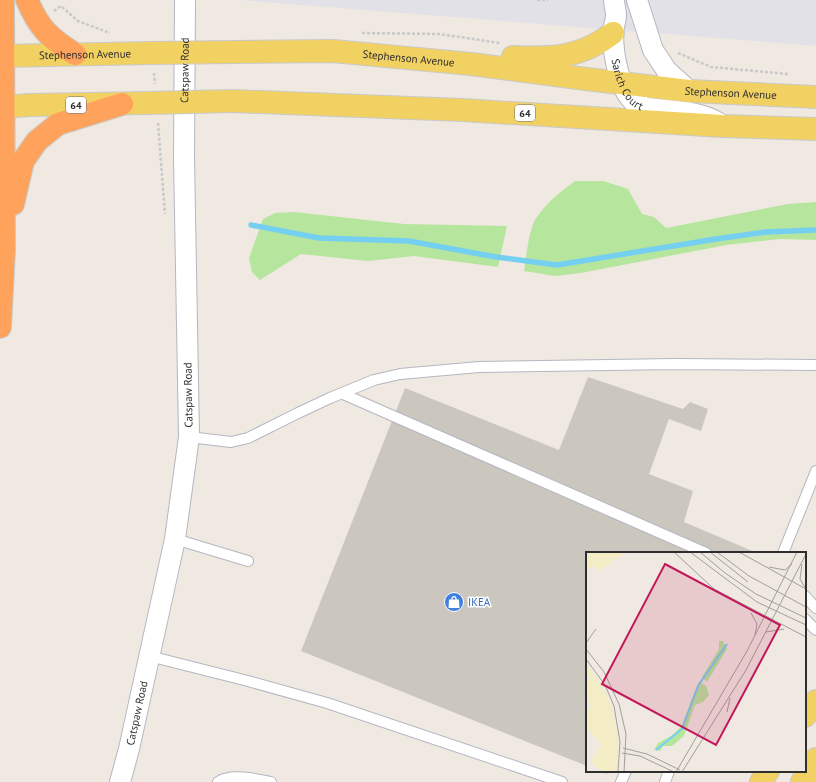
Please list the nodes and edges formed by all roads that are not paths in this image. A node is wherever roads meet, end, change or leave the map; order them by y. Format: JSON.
{"nodes":[{"id":1,"x":3,"y":0,"type":"edge"},
{"id":2,"x":27,"y":0,"type":"edge"},
{"id":3,"x":184,"y":0,"type":"edge"},
{"id":4,"x":614,"y":0,"type":"edge"},
{"id":5,"x":637,"y":0,"type":"edge"},
{"id":6,"x":613,"y":33,"type":"junction"},
{"id":7,"x":75,"y":54,"type":"junction"},
{"id":8,"x":2,"y":56,"type":"edge"},
{"id":9,"x":471,"y":64,"type":"junction"},
{"id":10,"x":622,"y":84,"type":"junction"},
{"id":11,"x":689,"y":90,"type":"junction"},
{"id":12,"x":816,"y":97,"type":"edge"},
{"id":13,"x":122,"y":104,"type":"junction"},
{"id":14,"x":2,"y":107,"type":"edge"},
{"id":15,"x":722,"y":126,"type":"junction"},
{"id":16,"x":816,"y":129,"type":"edge"},
{"id":17,"x":4,"y":250,"type":"junction"},
{"id":18,"x":0,"y":327,"type":"edge"},
{"id":19,"x":816,"y":365,"type":"edge"},
{"id":20,"x":343,"y":394,"type":"junction"},
{"id":21,"x":189,"y":437,"type":"junction"},
{"id":22,"x":816,"y":471,"type":"edge"},
{"id":23,"x":176,"y":539,"type":"junction"},
{"id":24,"x":704,"y":552,"type":"edge"},
{"id":25,"x":783,"y":552,"type":"edge"},
{"id":26,"x":248,"y":561,"type":"dead end"},
{"id":27,"x":806,"y":597,"type":"edge"},
{"id":28,"x":816,"y":608,"type":"edge"},
{"id":29,"x":806,"y":620,"type":"edge"},
{"id":30,"x":816,"y":630,"type":"edge"},
{"id":31,"x":149,"y":656,"type":"junction"},
{"id":32,"x":816,"y":701,"type":"edge"},
{"id":33,"x":806,"y":715,"type":"edge"},
{"id":34,"x":816,"y":759,"type":"edge"},
{"id":35,"x":626,"y":772,"type":"edge"},
{"id":36,"x":669,"y":772,"type":"edge"},
{"id":37,"x":767,"y":772,"type":"edge"},
{"id":38,"x":255,"y":781,"type":"edge"},
{"id":39,"x":120,"y":782,"type":"edge"},
{"id":40,"x":218,"y":782,"type":"edge"},
{"id":41,"x":271,"y":782,"type":"edge"},
{"id":42,"x":562,"y":782,"type":"edge"},
{"id":43,"x":621,"y":782,"type":"edge"},
{"id":44,"x":665,"y":782,"type":"edge"},
{"id":45,"x":761,"y":782,"type":"edge"},
{"id":46,"x":802,"y":782,"type":"edge"}],
"edges":[{"from":1,"to":8,"type":"highway"},
{"from":2,"to":7,"type":"highway"},
{"from":3,"to":21,"type":"street","name":"Catspaw Road"},
{"from":4,"to":6,"type":"street","name":"Sarich Court"},
{"from":5,"to":11,"type":"street"},
{"from":6,"to":9,"type":"main road"},
{"from":6,"to":10,"type":"street","name":"Sarich Court"},
{"from":7,"to":8,"type":"main road","name":"Stephenson Avenue"},
{"from":7,"to":9,"type":"main road","name":"Stephenson Avenue","bridge":true},
{"from":8,"to":14,"type":"highway"},
{"from":9,"to":10,"type":"main road","name":"Stephenson Avenue"},
{"from":10,"to":11,"type":"main road","name":"Stephenson Avenue"},
{"from":10,"to":15,"type":"street","name":"Sarich Court"},
{"from":11,"to":12,"type":"main road","name":"Stephenson Avenue"},
{"from":13,"to":14,"type":"main road","number":"64"},
{"from":13,"to":15,"type":"main road","number":"64","bridge":true},
{"from":13,"to":17,"type":"highway"},
{"from":14,"to":17,"type":"highway"},
{"from":15,"to":16,"type":"main road","number":"64"},
{"from":17,"to":18,"type":"highway"},
{"from":19,"to":20,"type":"lane"},
{"from":20,"to":21,"type":"lane"},
{"from":20,"to":24,"type":"lane"},
{"from":21,"to":23,"type":"street","name":"Catspaw Road"},
{"from":22,"to":25,"type":"lane"},
{"from":23,"to":26,"type":"lane"},
{"from":23,"to":31,"type":"street","name":"Catspaw Road"},
{"from":27,"to":28,"type":"lane"},
{"from":29,"to":30,"type":"lane"},
{"from":31,"to":39,"type":"street","name":"Catspaw Road"},
{"from":31,"to":42,"type":"lane"},
{"from":32,"to":33,"type":"main road"},
{"from":34,"to":46,"type":"main road"},
{"from":35,"to":43,"type":"lane"},
{"from":36,"to":44,"type":"lane"},
{"from":37,"to":45,"type":"main road"},
{"from":38,"to":40,"type":"lane"},
{"from":38,"to":41,"type":"lane"}]}
